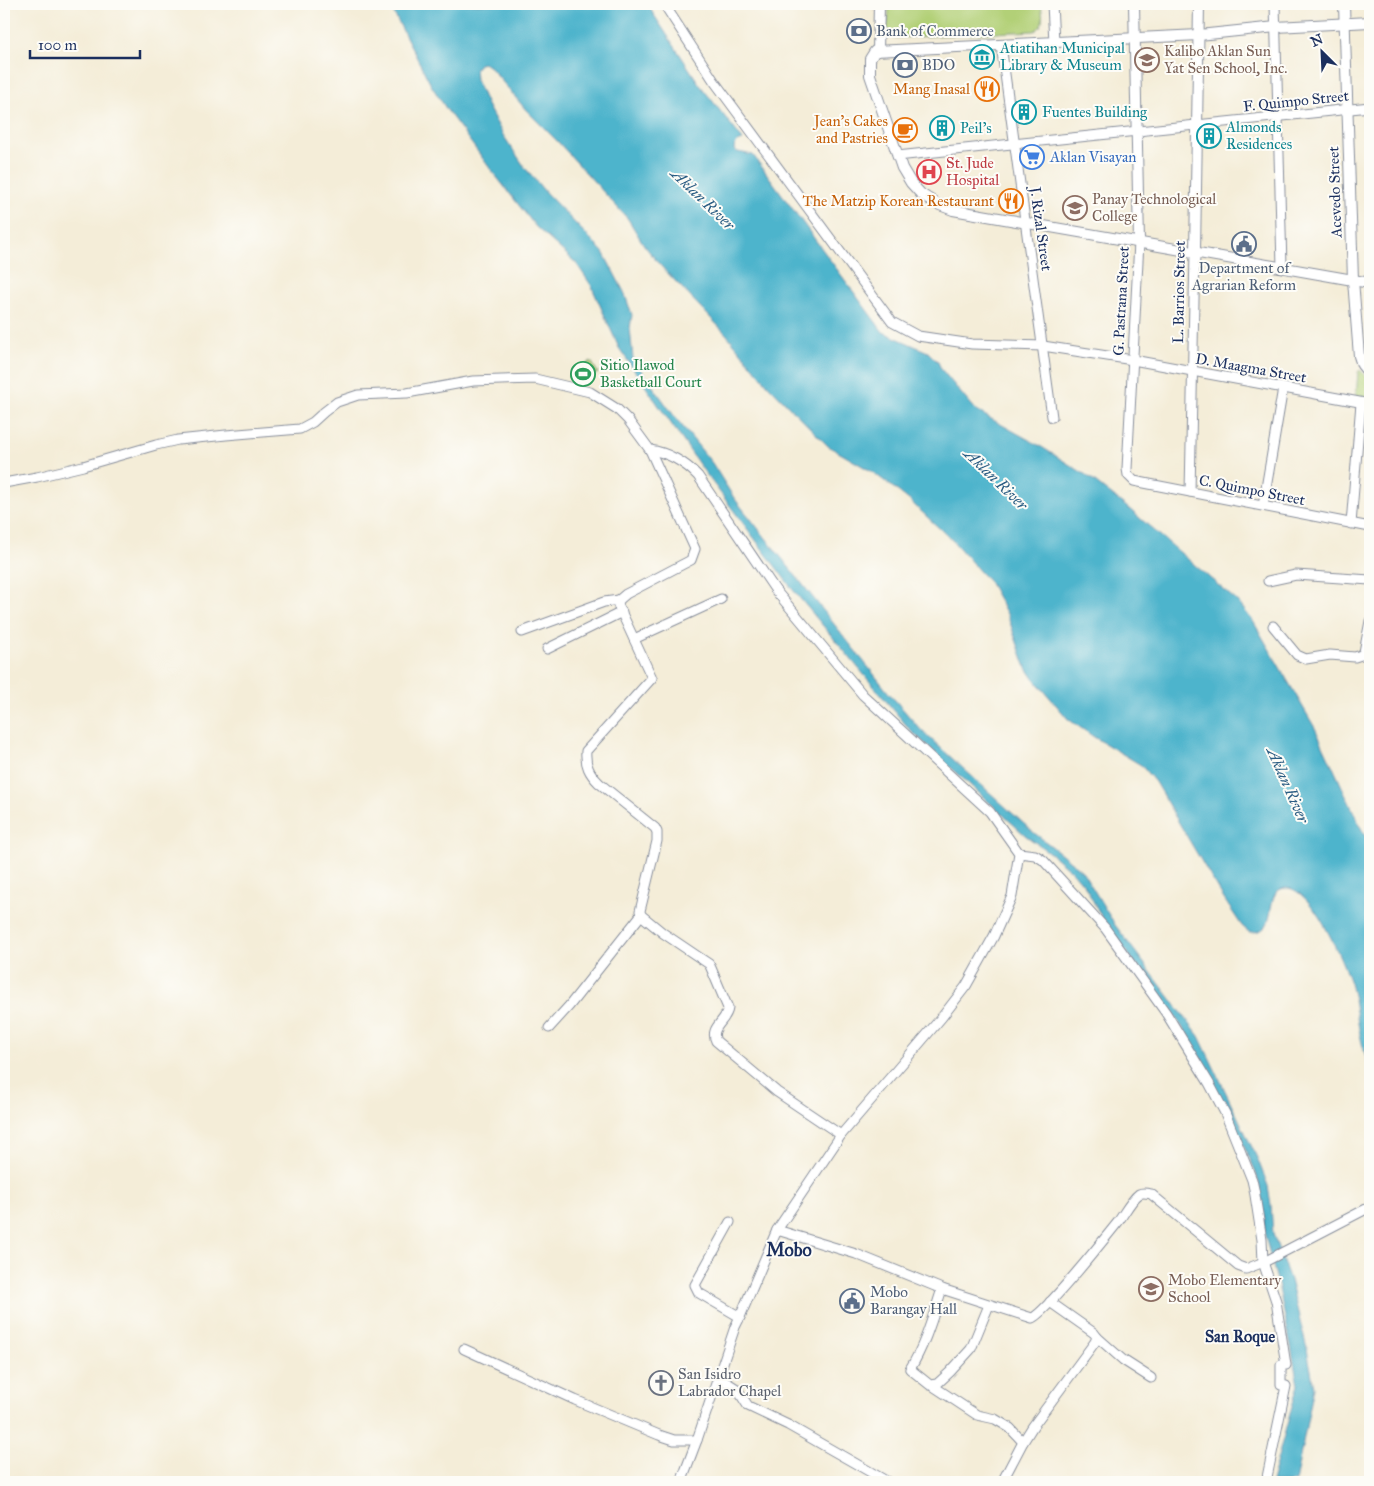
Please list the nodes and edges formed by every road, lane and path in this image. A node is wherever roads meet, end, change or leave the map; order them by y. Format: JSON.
{"nodes":[{"id":1,"x":664,"y":4,"type":"edge"},
{"id":2,"x":879,"y":4,"type":"edge"},
{"id":3,"x":1052,"y":4,"type":"edge"},
{"id":4,"x":1134,"y":4,"type":"edge"},
{"id":5,"x":1199,"y":4,"type":"edge"},
{"id":6,"x":1275,"y":4,"type":"edge"},
{"id":7,"x":1344,"y":4,"type":"edge"},
{"id":8,"x":1370,"y":22,"type":"edge"},
{"id":9,"x":1345,"y":23,"type":"junction"},
{"id":10,"x":1276,"y":27,"type":"junction"},
{"id":11,"x":1199,"y":35,"type":"junction"},
{"id":12,"x":1135,"y":38,"type":"junction"},
{"id":13,"x":1054,"y":42,"type":"junction"},
{"id":14,"x":1001,"y":45,"type":"junction"},
{"id":15,"x":876,"y":51,"type":"junction"},
{"id":16,"x":1370,"y":107,"type":"edge"},
{"id":17,"x":1347,"y":110,"type":"junction"},
{"id":18,"x":1278,"y":117,"type":"junction"},
{"id":19,"x":1197,"y":125,"type":"junction"},
{"id":20,"x":1136,"y":132,"type":"junction"},
{"id":21,"x":1015,"y":144,"type":"junction"},
{"id":22,"x":897,"y":156,"type":"junction"},
{"id":23,"x":1026,"y":222,"type":"junction"},
{"id":24,"x":1139,"y":242,"type":"junction"},
{"id":25,"x":1196,"y":252,"type":"junction"},
{"id":26,"x":1282,"y":267,"type":"junction"},
{"id":27,"x":1353,"y":280,"type":"junction"},
{"id":28,"x":1370,"y":283,"type":"edge"},
{"id":29,"x":1043,"y":346,"type":"junction"},
{"id":30,"x":1133,"y":360,"type":"junction"},
{"id":31,"x":1192,"y":372,"type":"junction"},
{"id":32,"x":1370,"y":375,"type":"edge"},
{"id":33,"x":1284,"y":388,"type":"junction"},
{"id":34,"x":1366,"y":403,"type":"edge"},
{"id":35,"x":1052,"y":417,"type":"dead end"},
{"id":36,"x":650,"y":450,"type":"junction"},
{"id":37,"x":1130,"y":478,"type":"joint"},
{"id":38,"x":4,"y":483,"type":"edge"},
{"id":39,"x":1190,"y":492,"type":"junction"},
{"id":40,"x":1262,"y":506,"type":"junction"},
{"id":41,"x":1351,"y":524,"type":"junction"},
{"id":42,"x":1370,"y":527,"type":"edge"},
{"id":43,"x":1370,"y":580,"type":"edge"},
{"id":44,"x":1268,"y":581,"type":"dead end"},
{"id":45,"x":721,"y":599,"type":"dead end"},
{"id":46,"x":619,"y":600,"type":"junction"},
{"id":47,"x":622,"y":612,"type":"junction"},
{"id":48,"x":1370,"y":621,"type":"edge"},
{"id":49,"x":1273,"y":626,"type":"dead end"},
{"id":50,"x":522,"y":632,"type":"dead end"},
{"id":51,"x":634,"y":639,"type":"junction"},
{"id":52,"x":547,"y":649,"type":"dead end"},
{"id":53,"x":1019,"y":853,"type":"junction"},
{"id":54,"x":641,"y":915,"type":"junction"},
{"id":55,"x":549,"y":1028,"type":"dead end"},
{"id":56,"x":841,"y":1135,"type":"junction"},
{"id":57,"x":1370,"y":1207,"type":"edge"},
{"id":58,"x":730,"y":1222,"type":"dead end"},
{"id":59,"x":777,"y":1230,"type":"junction"},
{"id":60,"x":1264,"y":1262,"type":"junction"},
{"id":61,"x":942,"y":1289,"type":"junction"},
{"id":62,"x":1050,"y":1302,"type":"junction"},
{"id":63,"x":989,"y":1305,"type":"junction"},
{"id":64,"x":740,"y":1317,"type":"junction"},
{"id":65,"x":1097,"y":1337,"type":"junction"},
{"id":66,"x":464,"y":1349,"type":"dead end"},
{"id":67,"x":718,"y":1377,"type":"junction"},
{"id":68,"x":1151,"y":1378,"type":"dead end"},
{"id":69,"x":933,"y":1386,"type":"junction"},
{"id":70,"x":697,"y":1440,"type":"junction"},
{"id":71,"x":1023,"y":1442,"type":"junction"},
{"id":72,"x":681,"y":1482,"type":"edge"},
{"id":73,"x":888,"y":1482,"type":"edge"},
{"id":74,"x":1002,"y":1482,"type":"edge"},
{"id":75,"x":1266,"y":1482,"type":"edge"}],
"edges":[{"from":1,"to":29,"type":"street","name":"D. Maagma Street"},
{"from":2,"to":15,"type":"street"},
{"from":3,"to":13,"type":"street"},
{"from":4,"to":12,"type":"street","name":"G. Pastrana Street"},
{"from":5,"to":11,"type":"street","name":"L. Barrios Street"},
{"from":6,"to":10,"type":"street"},
{"from":7,"to":9,"type":"street","name":"Acevedo Street"},
{"from":8,"to":9,"type":"street"},
{"from":9,"to":10,"type":"street"},
{"from":9,"to":17,"type":"street","name":"Acevedo Street"},
{"from":10,"to":11,"type":"street"},
{"from":10,"to":18,"type":"street"},
{"from":11,"to":12,"type":"street"},
{"from":11,"to":19,"type":"street","name":"L. Barrios Street"},
{"from":12,"to":13,"type":"street"},
{"from":12,"to":20,"type":"street","name":"G. Pastrana Street"},
{"from":13,"to":14,"type":"street"},
{"from":14,"to":15,"type":"street"},
{"from":14,"to":21,"type":"street","name":"J. Rizal Street"},
{"from":15,"to":22,"type":"street"},
{"from":16,"to":17,"type":"street","name":"F. Quimpo Street"},
{"from":17,"to":18,"type":"street","name":"F. Quimpo Street"},
{"from":17,"to":27,"type":"street","name":"Acevedo Street"},
{"from":18,"to":19,"type":"street","name":"F. Quimpo Street"},
{"from":18,"to":26,"type":"street"},
{"from":19,"to":20,"type":"street","name":"F. Quimpo Street"},
{"from":19,"to":25,"type":"street","name":"L. Barrios Street"},
{"from":20,"to":21,"type":"street","name":"F. Quimpo Street"},
{"from":20,"to":24,"type":"street","name":"G. Pastrana Street"},
{"from":21,"to":22,"type":"street","name":"F. Quimpo Street"},
{"from":21,"to":23,"type":"street","name":"J. Rizal Street"},
{"from":22,"to":23,"type":"street"},
{"from":23,"to":24,"type":"street"},
{"from":23,"to":29,"type":"street","name":"J. Rizal Street"},
{"from":24,"to":25,"type":"street"},
{"from":24,"to":30,"type":"street","name":"G. Pastrana Street"},
{"from":25,"to":26,"type":"street"},
{"from":25,"to":31,"type":"street","name":"L. Barrios Street"},
{"from":26,"to":27,"type":"street"},
{"from":27,"to":28,"type":"street"},
{"from":27,"to":32,"type":"street","name":"Acevedo Street"},
{"from":29,"to":30,"type":"street","name":"D. Maagma Street"},
{"from":29,"to":35,"type":"street","name":"J. Rizal Street"},
{"from":30,"to":31,"type":"street","name":"D. Maagma Street"},
{"from":30,"to":37,"type":"street","name":"G. Pastrana Street"},
{"from":31,"to":33,"type":"street","name":"D. Maagma Street"},
{"from":31,"to":39,"type":"street","name":"L. Barrios Street"},
{"from":33,"to":34,"type":"street","name":"D. Maagma Street"},
{"from":33,"to":40,"type":"street"},
{"from":34,"to":41,"type":"street"},
{"from":36,"to":38,"type":"street"},
{"from":36,"to":46,"type":"street"},
{"from":36,"to":53,"type":"street"},
{"from":37,"to":39,"type":"street","name":"C. Quimpo Street"},
{"from":39,"to":40,"type":"street","name":"C. Quimpo Street"},
{"from":40,"to":41,"type":"street","name":"C. Quimpo Street"},
{"from":41,"to":42,"type":"street","name":"C. Quimpo Street"},
{"from":43,"to":44,"type":"street"},
{"from":45,"to":51,"type":"street"},
{"from":46,"to":47,"type":"street"},
{"from":46,"to":50,"type":"street"},
{"from":47,"to":51,"type":"street"},
{"from":47,"to":52,"type":"street"},
{"from":48,"to":49,"type":"street"},
{"from":51,"to":54,"type":"street"},
{"from":53,"to":56,"type":"street"},
{"from":53,"to":60,"type":"street"},
{"from":54,"to":55,"type":"street"},
{"from":54,"to":56,"type":"street"},
{"from":56,"to":59,"type":"street"},
{"from":57,"to":60,"type":"street"},
{"from":58,"to":64,"type":"street"},
{"from":59,"to":61,"type":"street"},
{"from":59,"to":64,"type":"street"},
{"from":60,"to":62,"type":"street"},
{"from":60,"to":75,"type":"street"},
{"from":61,"to":63,"type":"street"},
{"from":61,"to":69,"type":"street"},
{"from":62,"to":63,"type":"street"},
{"from":62,"to":65,"type":"street"},
{"from":63,"to":69,"type":"street"},
{"from":64,"to":67,"type":"street"},
{"from":65,"to":68,"type":"street"},
{"from":65,"to":71,"type":"street"},
{"from":66,"to":70,"type":"street"},
{"from":67,"to":70,"type":"street"},
{"from":67,"to":73,"type":"street"},
{"from":69,"to":71,"type":"street"},
{"from":70,"to":72,"type":"street"},
{"from":71,"to":74,"type":"street"}]}
